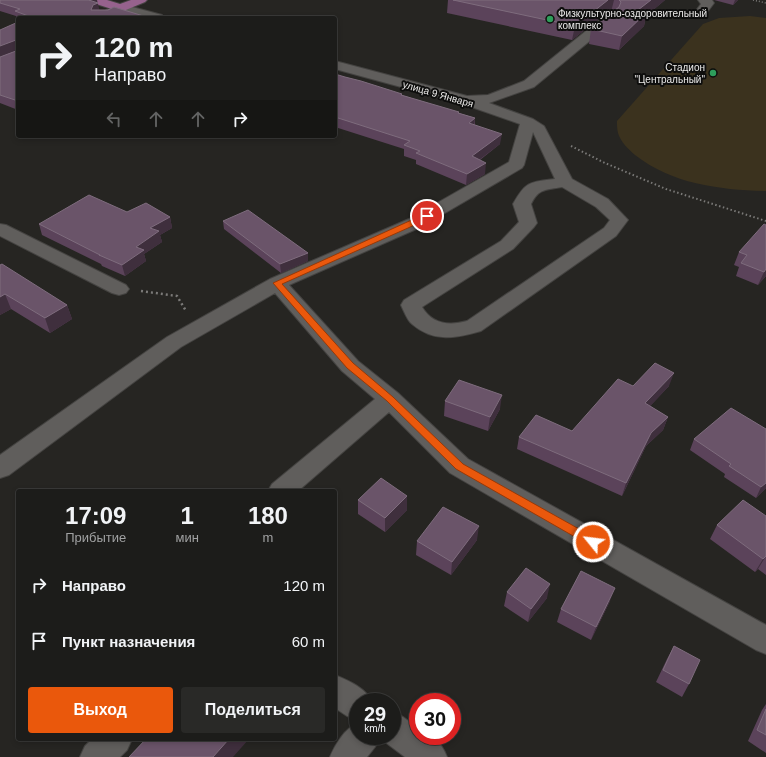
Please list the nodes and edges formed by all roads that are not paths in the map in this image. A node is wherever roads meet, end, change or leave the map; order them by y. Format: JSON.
{"nodes":[{"id":1,"x":94,"y":0,"type":"edge"},
{"id":2,"x":141,"y":0,"type":"edge"},
{"id":3,"x":704,"y":0,"type":"edge"},
{"id":4,"x":121,"y":8,"type":"junction"},
{"id":5,"x":701,"y":12,"type":"dead end"},
{"id":6,"x":104,"y":16,"type":"edge"},
{"id":7,"x":151,"y":16,"type":"edge"},
{"id":8,"x":611,"y":17,"type":"edge"},
{"id":9,"x":337,"y":66,"type":"edge"},
{"id":10,"x":465,"y":100,"type":"junction"},
{"id":11,"x":533,"y":126,"type":"junction"},
{"id":12,"x":566,"y":182,"type":"junction"},
{"id":13,"x":0,"y":229,"type":"edge"},
{"id":14,"x":277,"y":283,"type":"junction"},
{"id":15,"x":119,"y":289,"type":"dead end"},
{"id":16,"x":390,"y":399,"type":"junction"},
{"id":17,"x":0,"y":468,"type":"edge"},
{"id":18,"x":283,"y":489,"type":"edge"},
{"id":19,"x":766,"y":640,"type":"edge"},
{"id":20,"x":337,"y":691,"type":"edge"},
{"id":21,"x":349,"y":699,"type":"edge"},
{"id":22,"x":401,"y":735,"type":"edge"},
{"id":23,"x":114,"y":741,"type":"edge"},
{"id":24,"x":356,"y":745,"type":"edge"},
{"id":25,"x":96,"y":757,"type":"edge"},
{"id":26,"x":346,"y":757,"type":"edge"},
{"id":27,"x":432,"y":757,"type":"edge"}],
"edges":[{"from":1,"to":4,"type":"main road"},
{"from":2,"to":4,"type":"main road"},
{"from":3,"to":5,"type":"street"},
{"from":4,"to":6,"type":"street"},
{"from":4,"to":7,"type":"street"},
{"from":8,"to":10,"type":"street"},
{"from":9,"to":10,"type":"street","name":"улица 9 Января"},
{"from":10,"to":11,"type":"street","name":"улица 9 Января"},
{"from":11,"to":12,"type":"street"},
{"from":11,"to":14,"type":"street"},
{"from":12,"to":12,"type":"street"},
{"from":13,"to":15,"type":"street"},
{"from":14,"to":16,"type":"street"},
{"from":14,"to":17,"type":"street"},
{"from":16,"to":18,"type":"street"},
{"from":16,"to":19,"type":"street"},
{"from":20,"to":21,"type":"street"},
{"from":22,"to":27,"type":"street"},
{"from":23,"to":25,"type":"street"},
{"from":24,"to":26,"type":"street"}]}
